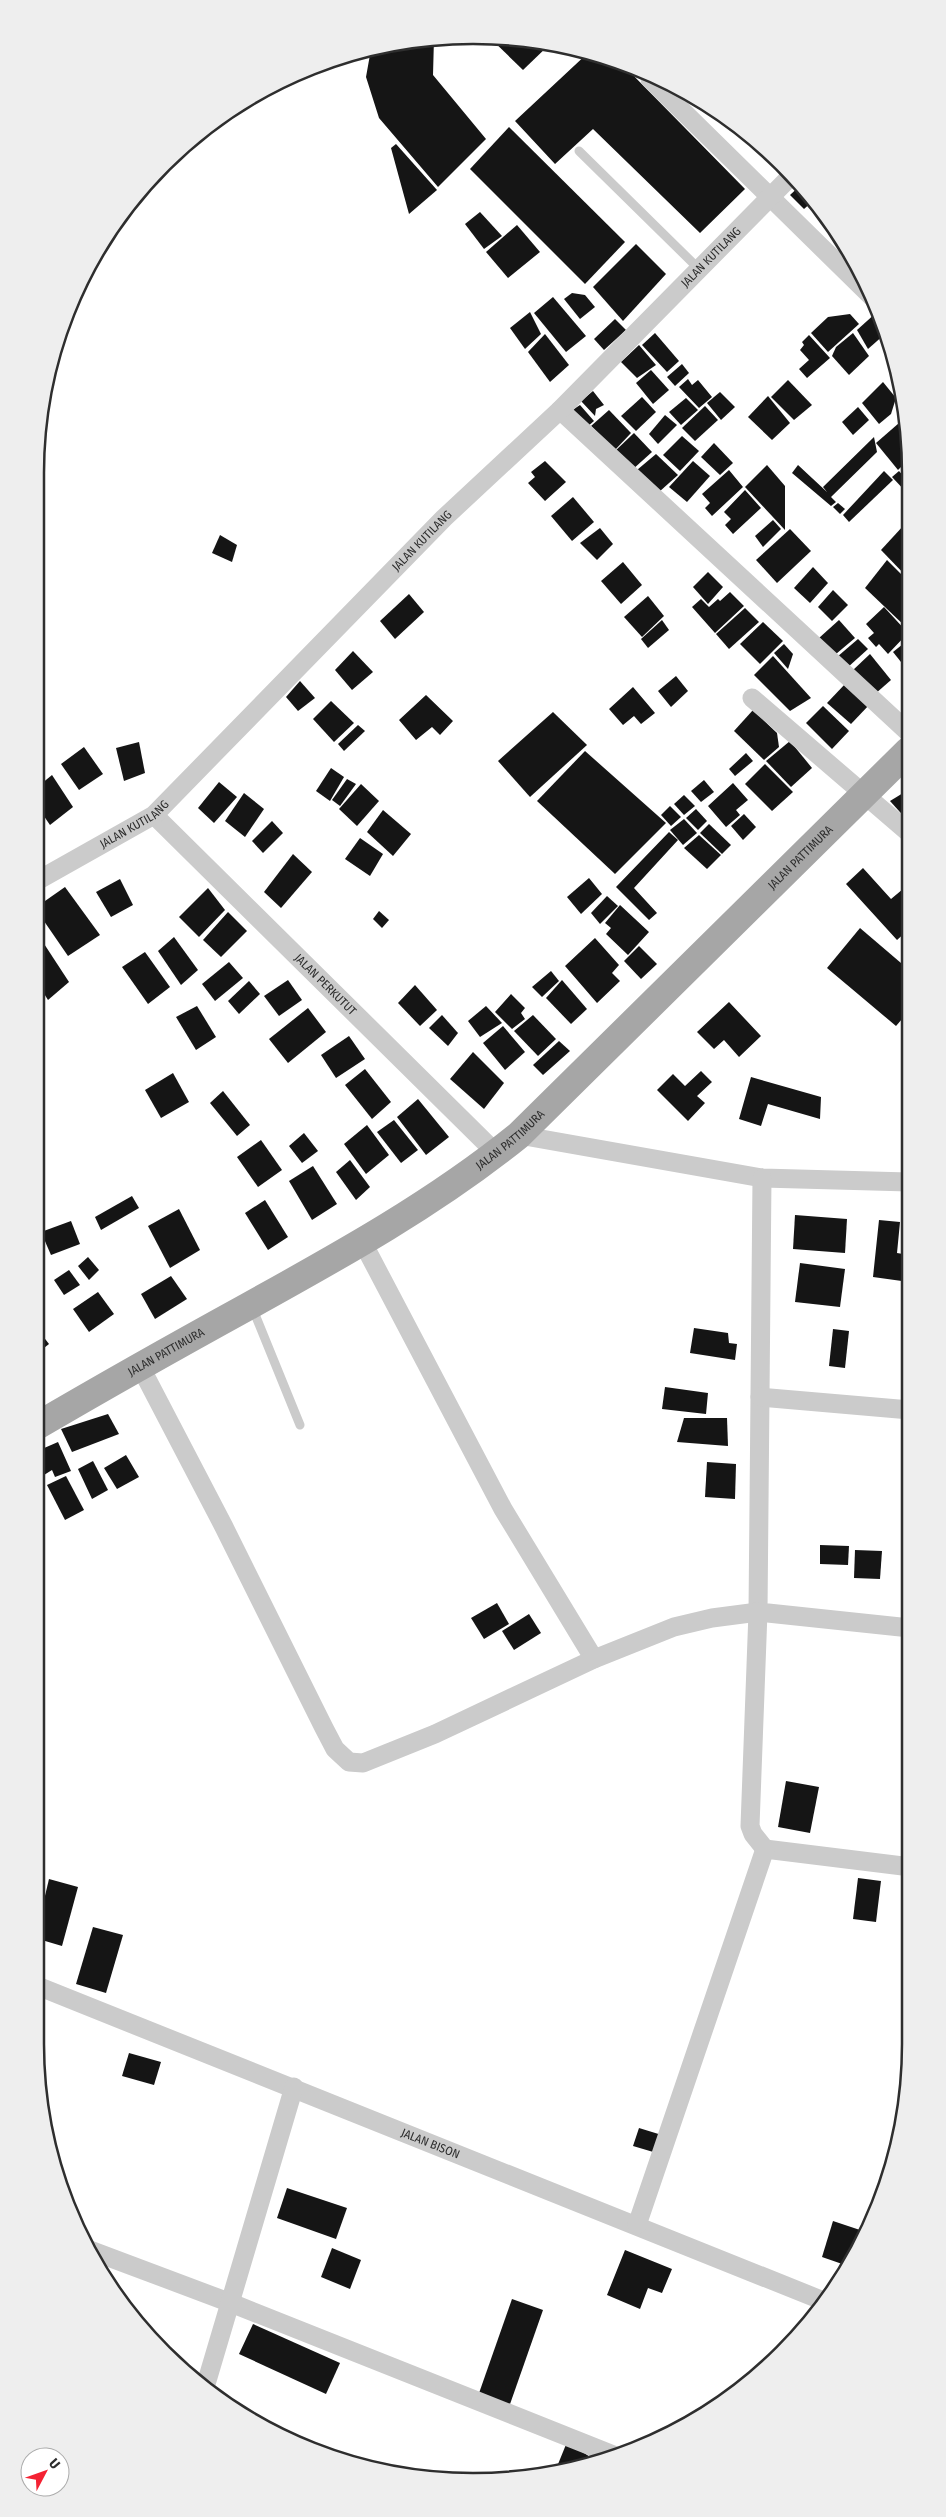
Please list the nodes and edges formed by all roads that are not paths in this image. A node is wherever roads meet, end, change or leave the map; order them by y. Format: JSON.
{"nodes":[{"id":1,"x":656,"y":85,"type":"edge"},
{"id":2,"x":579,"y":151,"type":"dead end"},
{"id":3,"x":787,"y":180,"type":"edge"},
{"id":4,"x":770,"y":197,"type":"junction"},
{"id":5,"x":699,"y":269,"type":"junction"},
{"id":6,"x":858,"y":284,"type":"edge"},
{"id":7,"x":560,"y":410,"type":"junction"},
{"id":8,"x":752,"y":698,"type":"dead end"},
{"id":9,"x":902,"y":726,"type":"edge"},
{"id":10,"x":902,"y":757,"type":"edge"},
{"id":11,"x":864,"y":794,"type":"junction"},
{"id":12,"x":154,"y":815,"type":"junction"},
{"id":13,"x":902,"y":827,"type":"edge"},
{"id":14,"x":44,"y":877,"type":"edge"},
{"id":15,"x":519,"y":1135,"type":"junction"},
{"id":16,"x":497,"y":1154,"type":"junction"},
{"id":17,"x":762,"y":1178,"type":"junction"},
{"id":18,"x":902,"y":1182,"type":"edge"},
{"id":19,"x":363,"y":1243,"type":"junction"},
{"id":20,"x":251,"y":1305,"type":"junction"},
{"id":21,"x":140,"y":1366,"type":"junction"},
{"id":22,"x":760,"y":1397,"type":"junction"},
{"id":23,"x":902,"y":1409,"type":"edge"},
{"id":24,"x":44,"y":1422,"type":"edge"},
{"id":25,"x":300,"y":1425,"type":"dead end"},
{"id":26,"x":758,"y":1612,"type":"junction"},
{"id":27,"x":902,"y":1627,"type":"edge"},
{"id":28,"x":594,"y":1659,"type":"junction"},
{"id":29,"x":765,"y":1849,"type":"junction"},
{"id":30,"x":902,"y":1867,"type":"edge"},
{"id":31,"x":44,"y":1989,"type":"edge"},
{"id":32,"x":294,"y":2087,"type":"junction"},
{"id":33,"x":637,"y":2225,"type":"junction"},
{"id":34,"x":98,"y":2253,"type":"edge"},
{"id":35,"x":818,"y":2299,"type":"edge"},
{"id":36,"x":231,"y":2303,"type":"junction"},
{"id":37,"x":207,"y":2381,"type":"edge"},
{"id":38,"x":606,"y":2452,"type":"edge"}],
"edges":[{"from":1,"to":4,"type":"street"},
{"from":2,"to":5,"type":"lane"},
{"from":3,"to":4,"type":"street","name":"JALAN KUTILANG"},
{"from":4,"to":5,"type":"street","name":"JALAN KUTILANG"},
{"from":4,"to":6,"type":"street"},
{"from":5,"to":7,"type":"street","name":"JALAN KUTILANG"},
{"from":7,"to":9,"type":"street"},
{"from":7,"to":12,"type":"street","name":"JALAN KUTILANG"},
{"from":8,"to":11,"type":"street"},
{"from":10,"to":11,"type":"main road","name":"JALAN PATTIMURA"},
{"from":11,"to":13,"type":"street"},
{"from":11,"to":15,"type":"main road","name":"JALAN PATTIMURA"},
{"from":12,"to":14,"type":"street","name":"JALAN KUTILANG"},
{"from":12,"to":16,"type":"street","name":"JALAN PERKUTUT"},
{"from":15,"to":16,"type":"main road","name":"JALAN PATTIMURA"},
{"from":15,"to":17,"type":"street"},
{"from":16,"to":19,"type":"main road","name":"JALAN PATTIMURA"},
{"from":17,"to":18,"type":"street"},
{"from":17,"to":22,"type":"street"},
{"from":19,"to":20,"type":"main road","name":"JALAN PATTIMURA"},
{"from":19,"to":28,"type":"street"},
{"from":20,"to":21,"type":"main road","name":"JALAN PATTIMURA"},
{"from":20,"to":25,"type":"lane"},
{"from":21,"to":24,"type":"main road","name":"JALAN PATTIMURA"},
{"from":21,"to":28,"type":"street"},
{"from":22,"to":23,"type":"street"},
{"from":22,"to":26,"type":"street"},
{"from":26,"to":27,"type":"street"},
{"from":26,"to":28,"type":"street"},
{"from":26,"to":29,"type":"street"},
{"from":29,"to":30,"type":"street"},
{"from":29,"to":33,"type":"street"},
{"from":31,"to":32,"type":"street","name":"JALAN BISON"},
{"from":32,"to":33,"type":"street","name":"JALAN BISON"},
{"from":32,"to":36,"type":"street"},
{"from":33,"to":35,"type":"street","name":"JALAN BISON"},
{"from":34,"to":36,"type":"street"},
{"from":36,"to":37,"type":"street"},
{"from":36,"to":38,"type":"street"}]}
